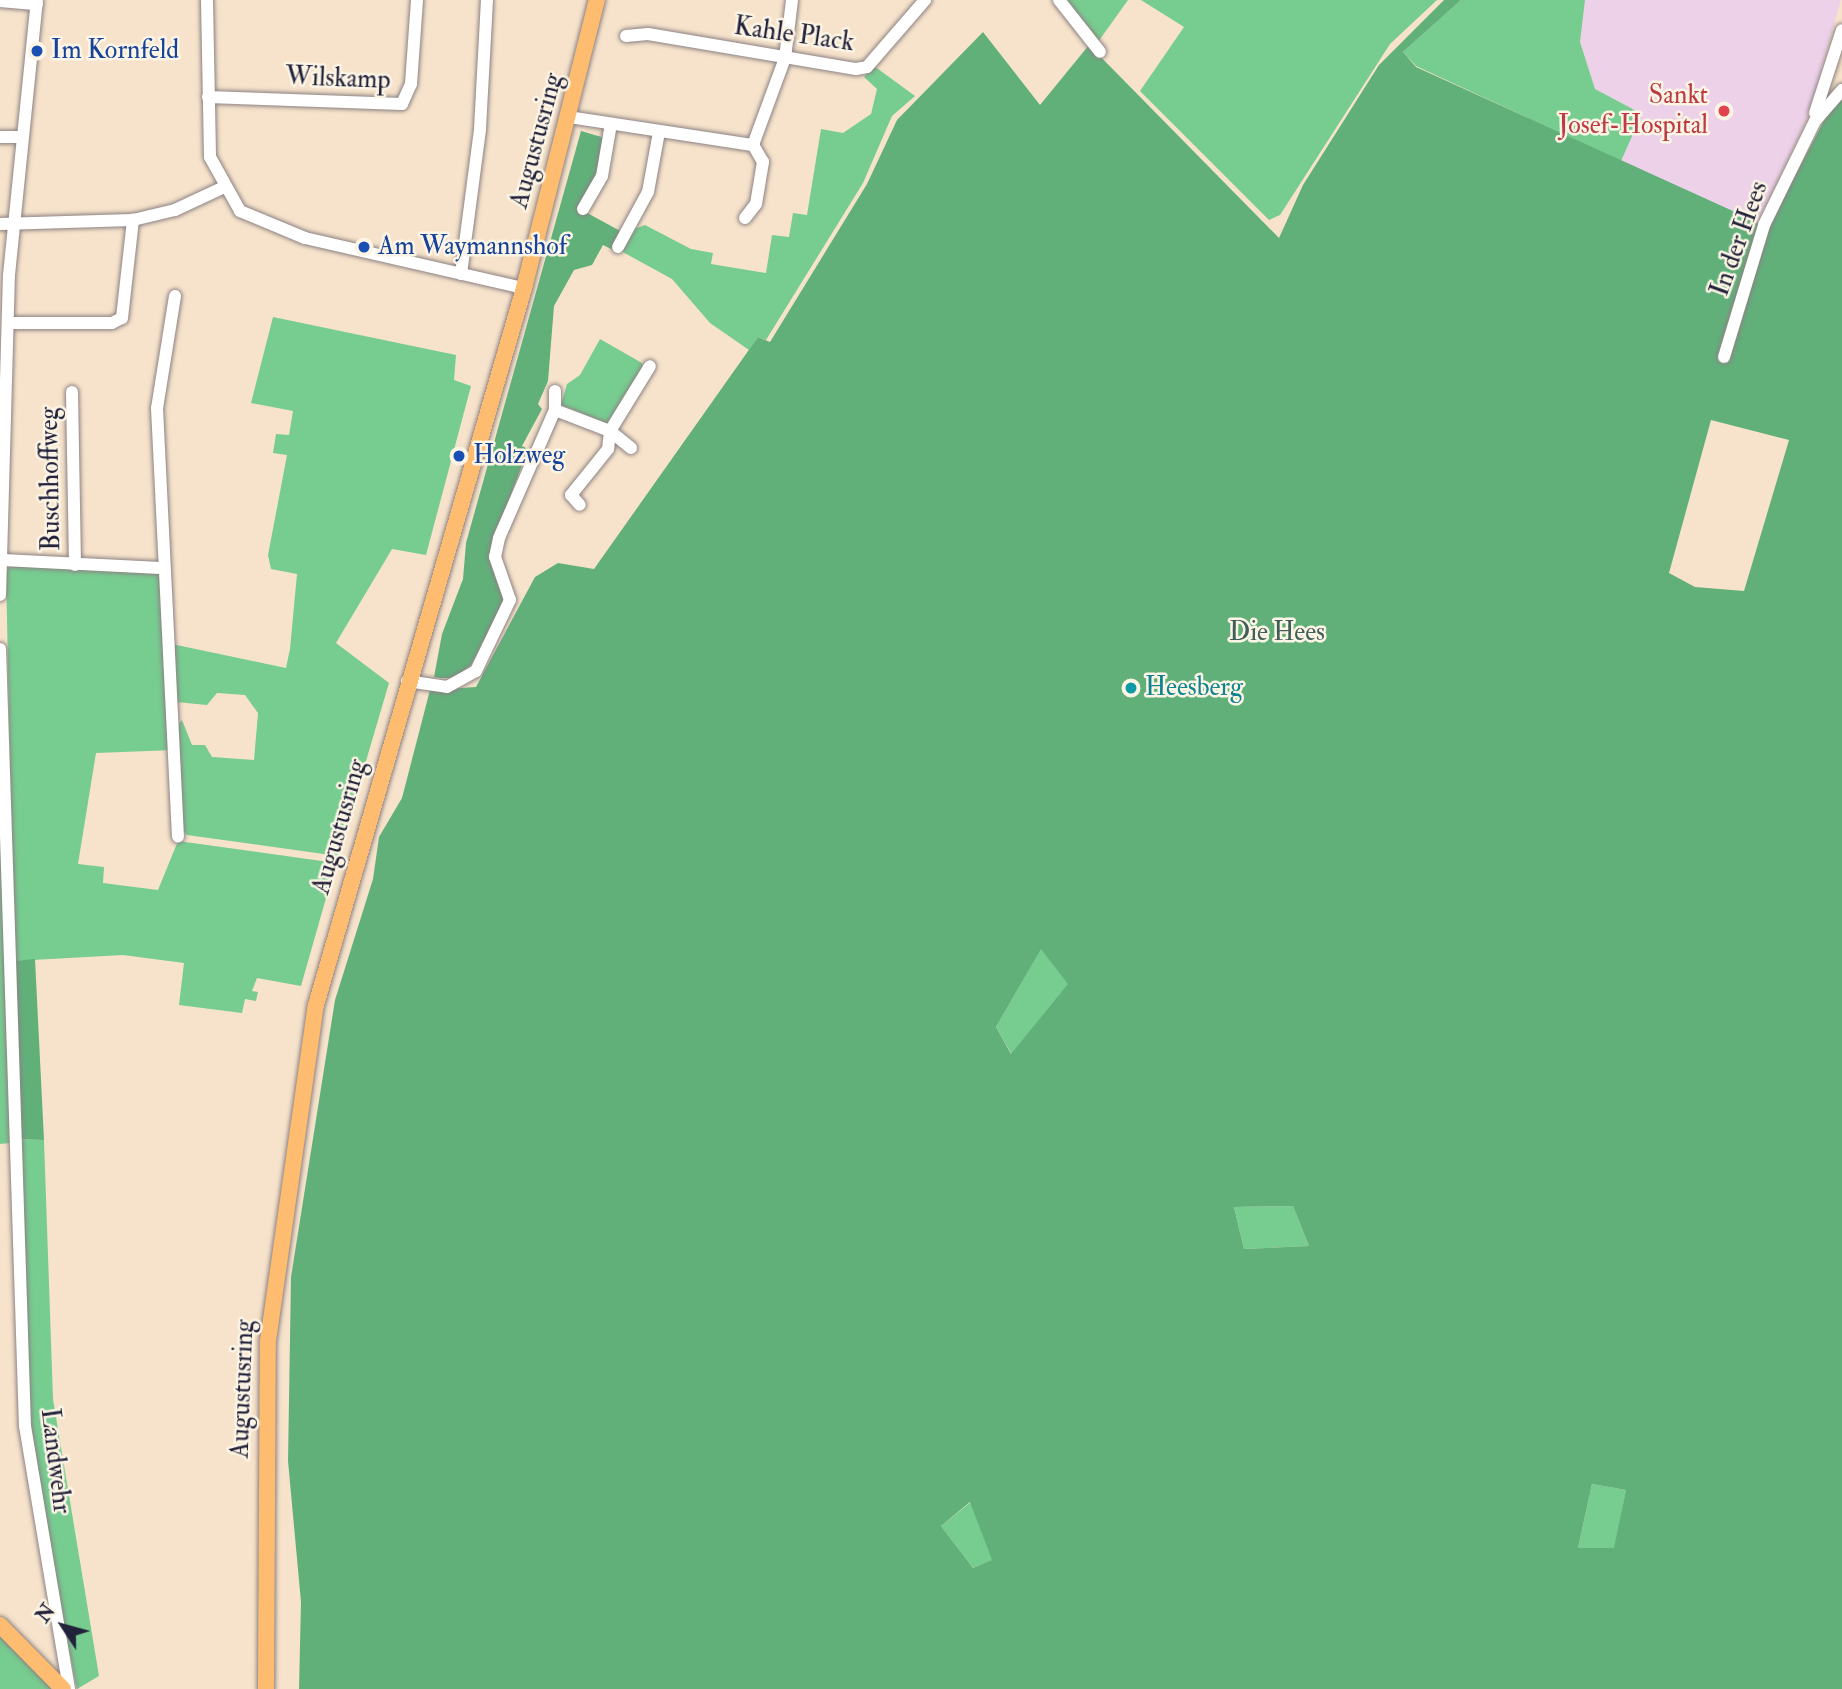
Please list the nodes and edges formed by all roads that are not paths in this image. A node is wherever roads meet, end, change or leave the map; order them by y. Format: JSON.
{"nodes":[{"id":1,"x":207,"y":0,"type":"edge"},
{"id":2,"x":417,"y":0,"type":"edge"},
{"id":3,"x":486,"y":0,"type":"edge"},
{"id":4,"x":597,"y":0,"type":"edge"},
{"id":5,"x":792,"y":0,"type":"edge"},
{"id":6,"x":925,"y":0,"type":"edge"},
{"id":7,"x":1059,"y":0,"type":"edge"},
{"id":8,"x":0,"y":1,"type":"edge"},
{"id":9,"x":37,"y":2,"type":"edge"},
{"id":10,"x":1842,"y":30,"type":"edge"},
{"id":11,"x":626,"y":36,"type":"dead end"},
{"id":12,"x":1100,"y":52,"type":"dead end"},
{"id":13,"x":785,"y":58,"type":"junction"},
{"id":14,"x":1842,"y":90,"type":"edge"},
{"id":15,"x":208,"y":97,"type":"junction"},
{"id":16,"x":569,"y":117,"type":"junction"},
{"id":17,"x":611,"y":124,"type":"junction"},
{"id":18,"x":659,"y":132,"type":"junction"},
{"id":19,"x":0,"y":137,"type":"edge"},
{"id":20,"x":22,"y":137,"type":"junction"},
{"id":21,"x":1805,"y":139,"type":"junction"},
{"id":22,"x":752,"y":145,"type":"junction"},
{"id":23,"x":222,"y":188,"type":"junction"},
{"id":24,"x":583,"y":209,"type":"dead end"},
{"id":25,"x":745,"y":218,"type":"dead end"},
{"id":26,"x":133,"y":220,"type":"junction"},
{"id":27,"x":0,"y":223,"type":"edge"},
{"id":28,"x":14,"y":223,"type":"junction"},
{"id":29,"x":618,"y":247,"type":"dead end"},
{"id":30,"x":461,"y":274,"type":"junction"},
{"id":31,"x":524,"y":288,"type":"junction"},
{"id":32,"x":175,"y":296,"type":"dead end"},
{"id":33,"x":8,"y":323,"type":"junction"},
{"id":34,"x":1724,"y":357,"type":"dead end"},
{"id":35,"x":650,"y":366,"type":"dead end"},
{"id":36,"x":555,"y":391,"type":"dead end"},
{"id":37,"x":72,"y":392,"type":"dead end"},
{"id":38,"x":555,"y":410,"type":"junction"},
{"id":39,"x":3,"y":418,"type":"edge"},
{"id":40,"x":610,"y":430,"type":"junction"},
{"id":41,"x":631,"y":448,"type":"dead end"},
{"id":42,"x":580,"y":506,"type":"dead end"},
{"id":43,"x":4,"y":561,"type":"junction"},
{"id":44,"x":75,"y":565,"type":"junction"},
{"id":45,"x":164,"y":568,"type":"junction"},
{"id":46,"x":0,"y":593,"type":"edge"},
{"id":47,"x":0,"y":649,"type":"edge"},
{"id":48,"x":407,"y":681,"type":"junction"},
{"id":49,"x":3,"y":808,"type":"edge"},
{"id":50,"x":178,"y":836,"type":"dead end"},
{"id":51,"x":0,"y":1625,"type":"edge"},
{"id":52,"x":64,"y":1689,"type":"edge"},
{"id":53,"x":69,"y":1689,"type":"edge"},
{"id":54,"x":266,"y":1689,"type":"edge"}],
"edges":[{"from":1,"to":15,"type":"street"},
{"from":2,"to":15,"type":"street","name":"Wilskamp"},
{"from":3,"to":30,"type":"street"},
{"from":4,"to":16,"type":"main road","name":"Augustusring"},
{"from":5,"to":13,"type":"street"},
{"from":6,"to":13,"type":"street","name":"Kahle Plack"},
{"from":7,"to":12,"type":"street"},
{"from":8,"to":9,"type":"street"},
{"from":9,"to":20,"type":"street"},
{"from":10,"to":21,"type":"street","name":"In der Hees"},
{"from":11,"to":13,"type":"street","name":"Kahle Plack"},
{"from":13,"to":22,"type":"street"},
{"from":14,"to":21,"type":"street","name":"In der Hees"},
{"from":15,"to":23,"type":"street"},
{"from":16,"to":17,"type":"street"},
{"from":16,"to":31,"type":"main road","name":"Augustusring"},
{"from":17,"to":18,"type":"street"},
{"from":17,"to":24,"type":"street"},
{"from":18,"to":22,"type":"street"},
{"from":18,"to":29,"type":"street"},
{"from":19,"to":20,"type":"street"},
{"from":20,"to":28,"type":"street"},
{"from":21,"to":34,"type":"street","name":"In der Hees"},
{"from":22,"to":25,"type":"street"},
{"from":23,"to":26,"type":"street"},
{"from":23,"to":30,"type":"street"},
{"from":26,"to":28,"type":"street"},
{"from":26,"to":33,"type":"street"},
{"from":27,"to":28,"type":"street"},
{"from":28,"to":33,"type":"street"},
{"from":30,"to":31,"type":"street"},
{"from":31,"to":48,"type":"main road","name":"Augustusring"},
{"from":32,"to":45,"type":"street"},
{"from":33,"to":39,"type":"street"},
{"from":35,"to":40,"type":"street"},
{"from":36,"to":38,"type":"street"},
{"from":37,"to":44,"type":"street","name":"Buschhoffweg"},
{"from":38,"to":40,"type":"street"},
{"from":38,"to":48,"type":"street"},
{"from":39,"to":43,"type":"street"},
{"from":40,"to":41,"type":"street"},
{"from":40,"to":42,"type":"street"},
{"from":43,"to":44,"type":"street"},
{"from":43,"to":46,"type":"street"},
{"from":44,"to":45,"type":"street"},
{"from":45,"to":50,"type":"street"},
{"from":47,"to":49,"type":"street","name":"Landwehr"},
{"from":48,"to":54,"type":"main road","name":"Augustusring"},
{"from":49,"to":53,"type":"street","name":"Landwehr"},
{"from":51,"to":52,"type":"main road"}]}
